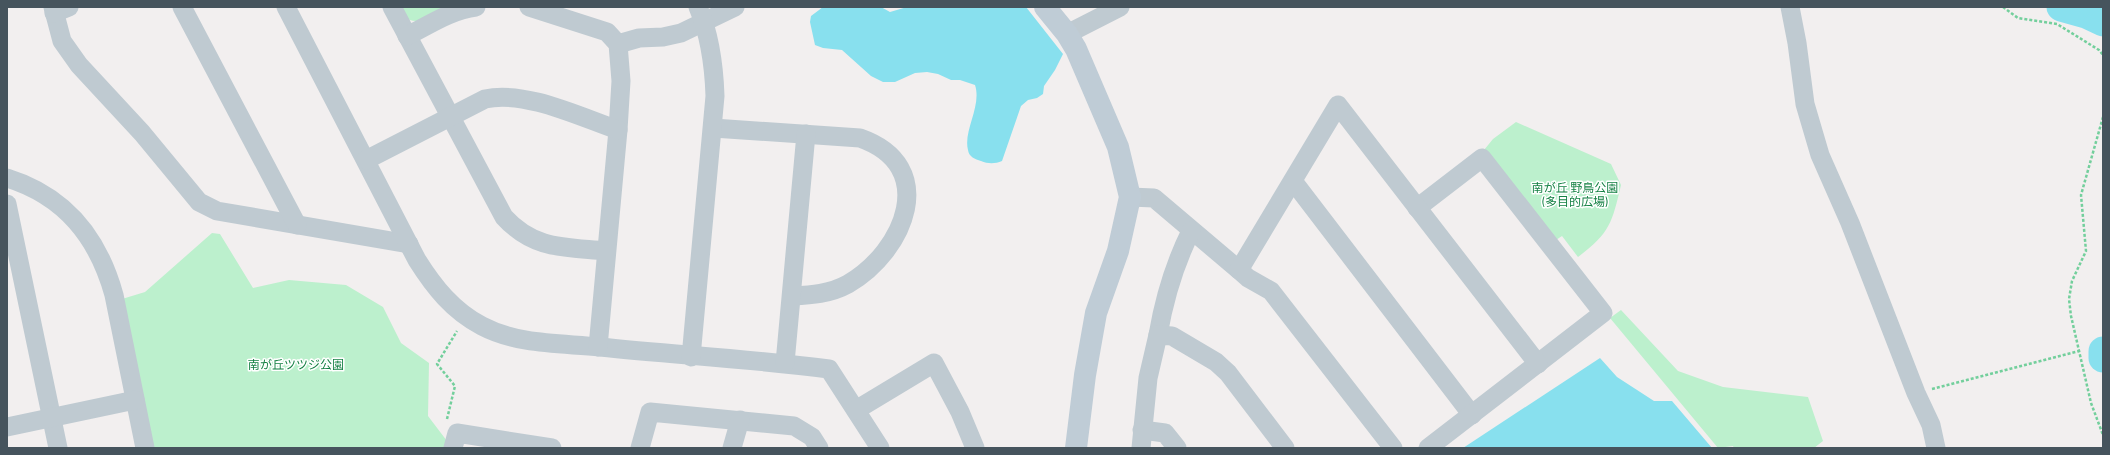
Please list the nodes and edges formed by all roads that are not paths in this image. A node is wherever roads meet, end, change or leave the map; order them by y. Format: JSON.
{"nodes":[{"id":1,"x":182,"y":7,"type":"edge"},
{"id":2,"x":286,"y":7,"type":"edge"},
{"id":3,"x":392,"y":7,"type":"edge"},
{"id":4,"x":476,"y":7,"type":"edge"},
{"id":5,"x":529,"y":7,"type":"edge"},
{"id":6,"x":735,"y":7,"type":"edge"},
{"id":7,"x":1045,"y":7,"type":"edge"},
{"id":8,"x":1120,"y":7,"type":"edge"},
{"id":9,"x":1790,"y":7,"type":"edge"},
{"id":10,"x":59,"y":9,"type":"edge"},
{"id":11,"x":701,"y":14,"type":"edge"},
{"id":12,"x":1067,"y":34,"type":"junction"},
{"id":13,"x":407,"y":36,"type":"junction"},
{"id":14,"x":618,"y":44,"type":"junction"},
{"id":15,"x":449,"y":117,"type":"junction"},
{"id":16,"x":713,"y":128,"type":"junction"},
{"id":17,"x":618,"y":130,"type":"junction"},
{"id":18,"x":806,"y":134,"type":"junction"},
{"id":19,"x":366,"y":160,"type":"junction"},
{"id":20,"x":7,"y":178,"type":"edge"},
{"id":21,"x":1293,"y":181,"type":"junction"},
{"id":22,"x":1130,"y":197,"type":"junction"},
{"id":23,"x":7,"y":204,"type":"edge"},
{"id":24,"x":1417,"y":208,"type":"junction"},
{"id":25,"x":297,"y":225,"type":"junction"},
{"id":26,"x":1191,"y":231,"type":"junction"},
{"id":27,"x":408,"y":244,"type":"junction"},
{"id":28,"x":606,"y":251,"type":"junction"},
{"id":29,"x":1239,"y":270,"type":"junction"},
{"id":30,"x":792,"y":296,"type":"junction"},
{"id":31,"x":1158,"y":335,"type":"junction"},
{"id":32,"x":598,"y":347,"type":"junction"},
{"id":33,"x":691,"y":356,"type":"junction"},
{"id":34,"x":785,"y":363,"type":"junction"},
{"id":35,"x":1538,"y":364,"type":"junction"},
{"id":36,"x":135,"y":400,"type":"junction"},
{"id":37,"x":856,"y":410,"type":"junction"},
{"id":38,"x":1472,"y":415,"type":"junction"},
{"id":39,"x":52,"y":418,"type":"junction"},
{"id":40,"x":740,"y":420,"type":"junction"},
{"id":41,"x":7,"y":427,"type":"edge"},
{"id":42,"x":1142,"y":439,"type":"edge"},
{"id":43,"x":455,"y":440,"type":"edge"},
{"id":44,"x":58,"y":448,"type":"edge"},
{"id":45,"x":145,"y":448,"type":"edge"},
{"id":46,"x":549,"y":448,"type":"edge"},
{"id":47,"x":640,"y":448,"type":"edge"},
{"id":48,"x":732,"y":448,"type":"edge"},
{"id":49,"x":819,"y":448,"type":"edge"},
{"id":50,"x":880,"y":448,"type":"edge"},
{"id":51,"x":975,"y":448,"type":"edge"},
{"id":52,"x":1076,"y":448,"type":"edge"},
{"id":53,"x":1177,"y":448,"type":"edge"},
{"id":54,"x":1285,"y":448,"type":"edge"},
{"id":55,"x":1393,"y":448,"type":"edge"},
{"id":56,"x":1428,"y":448,"type":"edge"},
{"id":57,"x":1936,"y":448,"type":"edge"}],
"edges":[{"from":1,"to":25,"type":"street"},
{"from":2,"to":19,"type":"street"},
{"from":3,"to":13,"type":"street"},
{"from":4,"to":13,"type":"street"},
{"from":5,"to":14,"type":"street"},
{"from":6,"to":11,"type":"street"},
{"from":7,"to":12,"type":"street"},
{"from":8,"to":12,"type":"street"},
{"from":9,"to":57,"type":"street"},
{"from":10,"to":25,"type":"street"},
{"from":11,"to":14,"type":"street"},
{"from":11,"to":16,"type":"street"},
{"from":12,"to":22,"type":"street"},
{"from":13,"to":15,"type":"street"},
{"from":14,"to":17,"type":"street"},
{"from":15,"to":17,"type":"street"},
{"from":15,"to":19,"type":"street"},
{"from":15,"to":28,"type":"street"},
{"from":16,"to":18,"type":"street"},
{"from":16,"to":33,"type":"street"},
{"from":17,"to":28,"type":"street"},
{"from":18,"to":30,"type":"street"},
{"from":18,"to":30,"type":"street"},
{"from":19,"to":27,"type":"street"},
{"from":20,"to":36,"type":"street"},
{"from":21,"to":24,"type":"street"},
{"from":21,"to":29,"type":"street"},
{"from":21,"to":38,"type":"street"},
{"from":22,"to":26,"type":"street"},
{"from":22,"to":52,"type":"street"},
{"from":23,"to":39,"type":"street"},
{"from":24,"to":35,"type":"street"},
{"from":24,"to":35,"type":"street"},
{"from":25,"to":27,"type":"street"},
{"from":26,"to":29,"type":"street"},
{"from":26,"to":31,"type":"street"},
{"from":27,"to":32,"type":"street"},
{"from":28,"to":32,"type":"street"},
{"from":29,"to":55,"type":"street"},
{"from":30,"to":34,"type":"street"},
{"from":31,"to":42,"type":"street"},
{"from":31,"to":54,"type":"street"},
{"from":32,"to":33,"type":"street"},
{"from":33,"to":34,"type":"street"},
{"from":34,"to":37,"type":"street"},
{"from":35,"to":38,"type":"street"},
{"from":36,"to":39,"type":"street"},
{"from":36,"to":45,"type":"street"},
{"from":37,"to":50,"type":"street"},
{"from":37,"to":51,"type":"street"},
{"from":38,"to":56,"type":"street"},
{"from":39,"to":41,"type":"street"},
{"from":39,"to":44,"type":"street"},
{"from":40,"to":47,"type":"street"},
{"from":40,"to":48,"type":"street"},
{"from":40,"to":49,"type":"street"},
{"from":42,"to":53,"type":"street"},
{"from":43,"to":46,"type":"street"}]}
